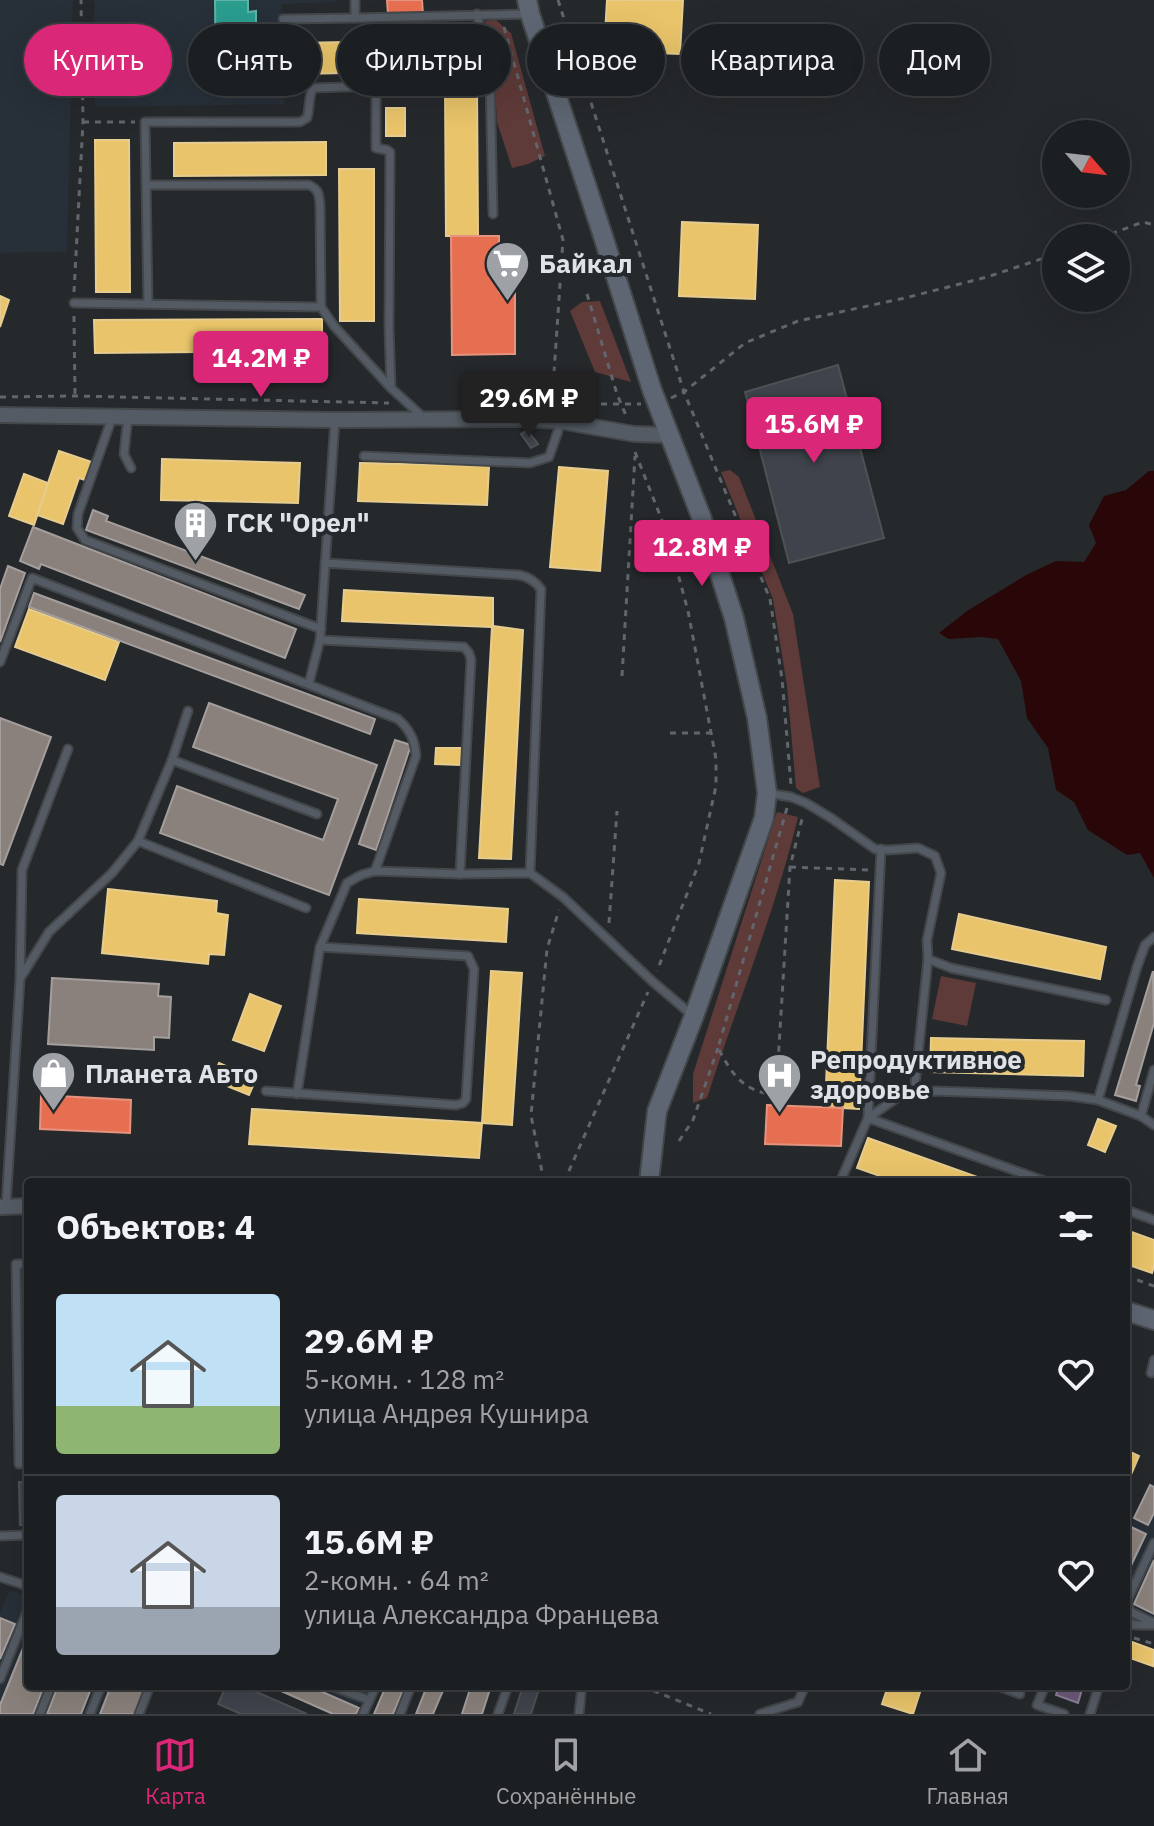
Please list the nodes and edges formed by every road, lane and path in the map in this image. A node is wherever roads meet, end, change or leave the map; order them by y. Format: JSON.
{"nodes":[{"id":1,"x":81,"y":0,"type":"edge"},
{"id":2,"x":355,"y":0,"type":"edge"},
{"id":3,"x":558,"y":0,"type":"edge"},
{"id":4,"x":528,"y":7,"type":"edge"},
{"id":5,"x":477,"y":14,"type":"junction"},
{"id":6,"x":500,"y":14,"type":"junction"},
{"id":7,"x":355,"y":18,"type":"junction"},
{"id":8,"x":283,"y":19,"type":"dead end"},
{"id":9,"x":337,"y":87,"type":"edge"},
{"id":10,"x":376,"y":96,"type":"edge"},
{"id":11,"x":83,"y":122,"type":"junction"},
{"id":12,"x":145,"y":122,"type":"junction"},
{"id":13,"x":147,"y":185,"type":"junction"},
{"id":14,"x":493,"y":214,"type":"dead end"},
{"id":15,"x":1154,"y":225,"type":"edge"},
{"id":16,"x":1130,"y":227,"type":"edge"},
{"id":17,"x":1042,"y":259,"type":"edge"},
{"id":18,"x":587,"y":294,"type":"dead end"},
{"id":19,"x":74,"y":303,"type":"junction"},
{"id":20,"x":148,"y":303,"type":"junction"},
{"id":21,"x":321,"y":307,"type":"junction"},
{"id":22,"x":391,"y":388,"type":"junction"},
{"id":23,"x":684,"y":392,"type":"junction"},
{"id":24,"x":75,"y":396,"type":"junction"},
{"id":25,"x":0,"y":397,"type":"edge"},
{"id":26,"x":552,"y":402,"type":"junction"},
{"id":27,"x":408,"y":403,"type":"junction"},
{"id":28,"x":540,"y":404,"type":"dead end"},
{"id":29,"x":658,"y":404,"type":"junction"},
{"id":30,"x":622,"y":405,"type":"junction"},
{"id":31,"x":0,"y":415,"type":"edge"},
{"id":32,"x":120,"y":416,"type":"junction"},
{"id":33,"x":426,"y":419,"type":"junction"},
{"id":34,"x":335,"y":420,"type":"junction"},
{"id":35,"x":560,"y":421,"type":"junction"},
{"id":36,"x":634,"y":434,"type":"junction"},
{"id":37,"x":668,"y":435,"type":"junction"},
{"id":38,"x":635,"y":452,"type":"junction"},
{"id":39,"x":364,"y":456,"type":"dead end"},
{"id":40,"x":131,"y":468,"type":"dead end"},
{"id":41,"x":325,"y":563,"type":"junction"},
{"id":42,"x":321,"y":629,"type":"junction"},
{"id":43,"x":320,"y":640,"type":"junction"},
{"id":44,"x":0,"y":662,"type":"edge"},
{"id":45,"x":622,"y":676,"type":"dead end"},
{"id":46,"x":309,"y":683,"type":"junction"},
{"id":47,"x":188,"y":711,"type":"dead end"},
{"id":48,"x":670,"y":733,"type":"dead end"},
{"id":49,"x":711,"y":733,"type":"junction"},
{"id":50,"x":68,"y":749,"type":"dead end"},
{"id":51,"x":172,"y":760,"type":"junction"},
{"id":52,"x":767,"y":793,"type":"junction"},
{"id":53,"x":617,"y":811,"type":"dead end"},
{"id":54,"x":317,"y":814,"type":"dead end"},
{"id":55,"x":138,"y":841,"type":"junction"},
{"id":56,"x":881,"y":849,"type":"junction"},
{"id":57,"x":790,"y":867,"type":"dead end"},
{"id":58,"x":879,"y":870,"type":"junction"},
{"id":59,"x":375,"y":871,"type":"junction"},
{"id":60,"x":530,"y":873,"type":"junction"},
{"id":61,"x":460,"y":874,"type":"junction"},
{"id":62,"x":563,"y":897,"type":"junction"},
{"id":63,"x":306,"y":908,"type":"dead end"},
{"id":64,"x":1154,"y":937,"type":"edge"},
{"id":65,"x":607,"y":938,"type":"junction"},
{"id":66,"x":320,"y":947,"type":"junction"},
{"id":67,"x":928,"y":959,"type":"junction"},
{"id":68,"x":20,"y":979,"type":"junction"},
{"id":69,"x":652,"y":981,"type":"junction"},
{"id":70,"x":1106,"y":1000,"type":"dead end"},
{"id":71,"x":694,"y":1016,"type":"junction"},
{"id":72,"x":718,"y":1048,"type":"dead end"},
{"id":73,"x":1154,"y":1070,"type":"edge"},
{"id":74,"x":266,"y":1091,"type":"dead end"},
{"id":75,"x":297,"y":1094,"type":"junction"},
{"id":76,"x":914,"y":1094,"type":"junction"},
{"id":77,"x":1098,"y":1100,"type":"junction"},
{"id":78,"x":1141,"y":1116,"type":"junction"},
{"id":79,"x":868,"y":1118,"type":"junction"},
{"id":80,"x":1154,"y":1125,"type":"edge"},
{"id":81,"x":679,"y":1141,"type":"dead end"},
{"id":82,"x":544,"y":1178,"type":"edge"},
{"id":83,"x":566,"y":1178,"type":"edge"},
{"id":84,"x":649,"y":1178,"type":"edge"},
{"id":85,"x":842,"y":1178,"type":"edge"},
{"id":86,"x":1036,"y":1178,"type":"edge"},
{"id":87,"x":24,"y":1206,"type":"edge"},
{"id":88,"x":3,"y":1207,"type":"edge"},
{"id":89,"x":1130,"y":1211,"type":"edge"},
{"id":90,"x":1154,"y":1220,"type":"edge"},
{"id":91,"x":24,"y":1264,"type":"edge"},
{"id":92,"x":1130,"y":1277,"type":"edge"},
{"id":93,"x":1154,"y":1286,"type":"edge"},
{"id":94,"x":1130,"y":1312,"type":"edge"},
{"id":95,"x":1154,"y":1320,"type":"edge"},
{"id":96,"x":1154,"y":1360,"type":"edge"},
{"id":97,"x":1151,"y":1373,"type":"dead end"},
{"id":98,"x":24,"y":1463,"type":"edge"},
{"id":99,"x":24,"y":1535,"type":"edge"},
{"id":100,"x":0,"y":1536,"type":"edge"},
{"id":101,"x":1154,"y":1543,"type":"edge"},
{"id":102,"x":0,"y":1577,"type":"edge"},
{"id":103,"x":24,"y":1585,"type":"edge"},
{"id":104,"x":1130,"y":1594,"type":"edge"},
{"id":105,"x":1130,"y":1610,"type":"edge"},
{"id":106,"x":24,"y":1619,"type":"edge"},
{"id":107,"x":1130,"y":1623,"type":"edge"},
{"id":108,"x":1154,"y":1624,"type":"edge"},
{"id":109,"x":1130,"y":1637,"type":"edge"},
{"id":110,"x":1154,"y":1644,"type":"edge"},
{"id":111,"x":0,"y":1679,"type":"edge"},
{"id":112,"x":49,"y":1690,"type":"edge"},
{"id":113,"x":99,"y":1690,"type":"edge"},
{"id":114,"x":148,"y":1690,"type":"edge"},
{"id":115,"x":342,"y":1690,"type":"edge"},
{"id":116,"x":374,"y":1690,"type":"edge"},
{"id":117,"x":409,"y":1690,"type":"edge"},
{"id":118,"x":507,"y":1690,"type":"edge"},
{"id":119,"x":582,"y":1690,"type":"edge"},
{"id":120,"x":652,"y":1690,"type":"edge"},
{"id":121,"x":803,"y":1690,"type":"edge"},
{"id":122,"x":1009,"y":1690,"type":"edge"},
{"id":123,"x":1043,"y":1690,"type":"edge"},
{"id":124,"x":1098,"y":1690,"type":"edge"},
{"id":125,"x":1020,"y":1694,"type":"dead end"},
{"id":126,"x":369,"y":1700,"type":"junction"},
{"id":127,"x":40,"y":1714,"type":"edge"},
{"id":128,"x":90,"y":1714,"type":"edge"},
{"id":129,"x":139,"y":1714,"type":"edge"},
{"id":130,"x":363,"y":1714,"type":"edge"},
{"id":131,"x":400,"y":1714,"type":"edge"},
{"id":132,"x":498,"y":1714,"type":"edge"},
{"id":133,"x":579,"y":1714,"type":"edge"},
{"id":134,"x":711,"y":1714,"type":"edge"},
{"id":135,"x":760,"y":1714,"type":"edge"},
{"id":136,"x":1064,"y":1714,"type":"edge"},
{"id":137,"x":1090,"y":1714,"type":"edge"}],
"edges":[{"from":1,"to":11,"type":"path"},
{"from":2,"to":7,"type":"lane"},
{"from":3,"to":23,"type":"path"},
{"from":4,"to":6,"type":"lane"},
{"from":4,"to":29,"type":"street"},
{"from":5,"to":6,"type":"lane"},
{"from":5,"to":7,"type":"lane"},
{"from":5,"to":14,"type":"lane"},
{"from":6,"to":26,"type":"path"},
{"from":7,"to":8,"type":"lane"},
{"from":9,"to":12,"type":"lane"},
{"from":10,"to":22,"type":"lane"},
{"from":11,"to":12,"type":"path"},
{"from":11,"to":19,"type":"path"},
{"from":12,"to":13,"type":"lane"},
{"from":13,"to":20,"type":"lane"},
{"from":13,"to":21,"type":"lane"},
{"from":15,"to":16,"type":"path"},
{"from":17,"to":23,"type":"path"},
{"from":18,"to":30,"type":"path"},
{"from":19,"to":20,"type":"lane"},
{"from":19,"to":24,"type":"path"},
{"from":20,"to":21,"type":"lane"},
{"from":21,"to":22,"type":"lane"},
{"from":22,"to":27,"type":"lane"},
{"from":23,"to":29,"type":"path"},
{"from":24,"to":25,"type":"path"},
{"from":24,"to":27,"type":"path"},
{"from":26,"to":28,"type":"path"},
{"from":26,"to":30,"type":"path"},
{"from":27,"to":33,"type":"lane"},
{"from":29,"to":30,"type":"path"},
{"from":29,"to":37,"type":"street"},
{"from":31,"to":32,"type":"street"},
{"from":32,"to":34,"type":"street"},
{"from":32,"to":40,"type":"lane"},
{"from":32,"to":42,"type":"lane"},
{"from":33,"to":34,"type":"street"},
{"from":33,"to":35,"type":"street"},
{"from":34,"to":41,"type":"lane"},
{"from":35,"to":36,"type":"street"},
{"from":35,"to":39,"type":"lane"},
{"from":36,"to":37,"type":"street"},
{"from":36,"to":38,"type":"path"},
{"from":37,"to":52,"type":"street"},
{"from":38,"to":45,"type":"path"},
{"from":38,"to":49,"type":"path"},
{"from":41,"to":42,"type":"lane"},
{"from":41,"to":60,"type":"lane"},
{"from":42,"to":43,"type":"lane"},
{"from":43,"to":46,"type":"lane"},
{"from":43,"to":61,"type":"lane"},
{"from":44,"to":46,"type":"lane"},
{"from":46,"to":59,"type":"lane"},
{"from":47,"to":51,"type":"lane"},
{"from":48,"to":49,"type":"path"},
{"from":49,"to":69,"type":"path"},
{"from":50,"to":68,"type":"lane"},
{"from":51,"to":54,"type":"lane"},
{"from":51,"to":55,"type":"lane"},
{"from":52,"to":56,"type":"lane"},
{"from":52,"to":71,"type":"street"},
{"from":53,"to":65,"type":"path"},
{"from":55,"to":63,"type":"lane"},
{"from":55,"to":68,"type":"lane"},
{"from":56,"to":58,"type":"lane"},
{"from":56,"to":67,"type":"lane"},
{"from":57,"to":58,"type":"path"},
{"from":58,"to":79,"type":"lane"},
{"from":59,"to":61,"type":"lane"},
{"from":59,"to":66,"type":"lane"},
{"from":60,"to":61,"type":"lane"},
{"from":60,"to":62,"type":"lane"},
{"from":62,"to":65,"type":"lane"},
{"from":62,"to":82,"type":"path"},
{"from":64,"to":77,"type":"lane"},
{"from":65,"to":69,"type":"lane"},
{"from":66,"to":75,"type":"lane"},
{"from":66,"to":75,"type":"lane"},
{"from":67,"to":70,"type":"lane"},
{"from":67,"to":76,"type":"lane"},
{"from":68,"to":88,"type":"lane"},
{"from":69,"to":71,"type":"lane"},
{"from":69,"to":83,"type":"path"},
{"from":71,"to":84,"type":"street"},
{"from":72,"to":81,"type":"path"},
{"from":73,"to":78,"type":"lane"},
{"from":74,"to":75,"type":"lane"},
{"from":76,"to":77,"type":"lane"},
{"from":76,"to":79,"type":"lane"},
{"from":77,"to":78,"type":"lane"},
{"from":78,"to":80,"type":"lane"},
{"from":79,"to":85,"type":"lane"},
{"from":79,"to":86,"type":"lane"},
{"from":87,"to":88,"type":"street"},
{"from":89,"to":90,"type":"lane"},
{"from":91,"to":98,"type":"lane"},
{"from":92,"to":93,"type":"path"},
{"from":94,"to":95,"type":"street"},
{"from":96,"to":97,"type":"lane"},
{"from":99,"to":100,"type":"lane"},
{"from":101,"to":104,"type":"lane"},
{"from":102,"to":103,"type":"lane"},
{"from":105,"to":108,"type":"lane"},
{"from":106,"to":111,"type":"lane"},
{"from":107,"to":108,"type":"lane"},
{"from":109,"to":110,"type":"path"},
{"from":112,"to":127,"type":"lane"},
{"from":113,"to":128,"type":"lane"},
{"from":114,"to":129,"type":"lane"},
{"from":115,"to":126,"type":"lane"},
{"from":116,"to":126,"type":"lane"},
{"from":117,"to":131,"type":"lane"},
{"from":118,"to":132,"type":"lane"},
{"from":119,"to":133,"type":"lane"},
{"from":120,"to":134,"type":"path"},
{"from":121,"to":135,"type":"lane"},
{"from":122,"to":125,"type":"lane"},
{"from":123,"to":136,"type":"lane"},
{"from":124,"to":137,"type":"lane"},
{"from":126,"to":130,"type":"lane"}]}
